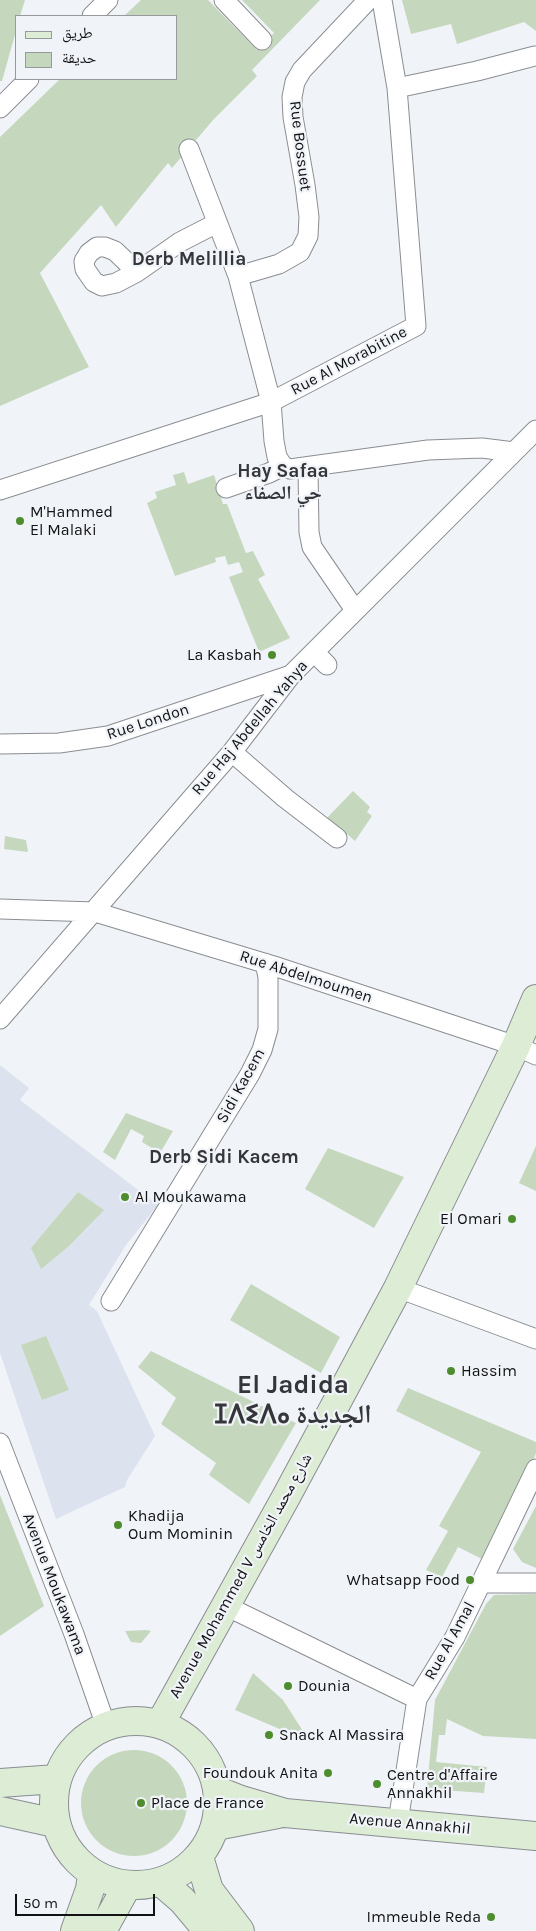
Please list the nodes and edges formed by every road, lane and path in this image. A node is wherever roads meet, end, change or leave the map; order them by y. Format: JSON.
{"nodes":[{"id":1,"x":108,"y":0,"type":"edge"},
{"id":2,"x":224,"y":0,"type":"edge"},
{"id":3,"x":368,"y":0,"type":"edge"},
{"id":4,"x":382,"y":0,"type":"edge"},
{"id":5,"x":93,"y":15,"type":"edge"},
{"id":6,"x":262,"y":40,"type":"dead end"},
{"id":7,"x":535,"y":56,"type":"edge"},
{"id":8,"x":29,"y":80,"type":"edge"},
{"id":9,"x":397,"y":88,"type":"junction"},
{"id":10,"x":0,"y":108,"type":"edge"},
{"id":11,"x":189,"y":149,"type":"dead end"},
{"id":12,"x":217,"y":223,"type":"junction"},
{"id":13,"x":137,"y":272,"type":"dead end"},
{"id":14,"x":238,"y":276,"type":"junction"},
{"id":15,"x":271,"y":402,"type":"junction"},
{"id":16,"x":536,"y":430,"type":"edge"},
{"id":17,"x":514,"y":452,"type":"junction"},
{"id":18,"x":283,"y":466,"type":"junction"},
{"id":19,"x":308,"y":467,"type":"junction"},
{"id":20,"x":226,"y":488,"type":"dead end"},
{"id":21,"x":0,"y":490,"type":"edge"},
{"id":22,"x":355,"y":610,"type":"junction"},
{"id":23,"x":291,"y":676,"type":"junction"},
{"id":24,"x":0,"y":744,"type":"edge"},
{"id":25,"x":232,"y":752,"type":"junction"},
{"id":26,"x":337,"y":838,"type":"dead end"},
{"id":27,"x":0,"y":909,"type":"edge"},
{"id":28,"x":95,"y":912,"type":"junction"},
{"id":29,"x":265,"y":963,"type":"junction"},
{"id":30,"x":536,"y":998,"type":"edge"},
{"id":31,"x":0,"y":1019,"type":"edge"},
{"id":32,"x":526,"y":1051,"type":"edge"},
{"id":33,"x":398,"y":1288,"type":"junction"},
{"id":34,"x":112,"y":1300,"type":"dead end"},
{"id":35,"x":536,"y":1340,"type":"edge"},
{"id":36,"x":0,"y":1443,"type":"edge"},
{"id":37,"x":536,"y":1469,"type":"edge"},
{"id":38,"x":480,"y":1583,"type":"junction"},
{"id":39,"x":536,"y":1583,"type":"edge"},
{"id":40,"x":224,"y":1605,"type":"junction"},
{"id":41,"x":417,"y":1699,"type":"junction"},
{"id":42,"x":160,"y":1724,"type":"junction"},
{"id":43,"x":106,"y":1726,"type":"junction"},
{"id":44,"x":56,"y":1779,"type":"junction"},
{"id":45,"x":0,"y":1783,"type":"edge"},
{"id":46,"x":218,"y":1791,"type":"junction"},
{"id":47,"x":0,"y":1811,"type":"edge"},
{"id":48,"x":285,"y":1813,"type":"junction"},
{"id":49,"x":398,"y":1822,"type":"junction"},
{"id":50,"x":55,"y":1823,"type":"junction"},
{"id":51,"x":216,"y":1826,"type":"junction"},
{"id":52,"x":536,"y":1836,"type":"edge"},
{"id":53,"x":199,"y":1856,"type":"junction"},
{"id":54,"x":92,"y":1874,"type":"junction"},
{"id":55,"x":161,"y":1882,"type":"junction"},
{"id":56,"x":127,"y":1886,"type":"junction"},
{"id":57,"x":75,"y":1931,"type":"edge"},
{"id":58,"x":102,"y":1931,"type":"edge"},
{"id":59,"x":208,"y":1931,"type":"edge"},
{"id":60,"x":240,"y":1931,"type":"edge"}],
"edges":[{"from":1,"to":5,"type":"street"},
{"from":2,"to":6,"type":"street"},
{"from":3,"to":14,"type":"street","name":"Rue Bossuet"},
{"from":4,"to":9,"type":"street","name":"Rue Al Morabitine"},
{"from":7,"to":9,"type":"street"},
{"from":8,"to":10,"type":"street"},
{"from":9,"to":15,"type":"street","name":"Rue Al Morabitine"},
{"from":11,"to":12,"type":"street"},
{"from":12,"to":13,"type":"street"},
{"from":12,"to":14,"type":"street"},
{"from":14,"to":15,"type":"street"},
{"from":15,"to":18,"type":"street"},
{"from":15,"to":21,"type":"street","name":"Rue Al Morabitine"},
{"from":16,"to":17,"type":"street","name":"Rue Haj Abdellah Yahya"},
{"from":17,"to":19,"type":"street"},
{"from":17,"to":22,"type":"street","name":"Rue Haj Abdellah Yahya"},
{"from":18,"to":19,"type":"street"},
{"from":18,"to":20,"type":"street"},
{"from":19,"to":22,"type":"street"},
{"from":22,"to":23,"type":"street","name":"Rue Haj Abdellah Yahya"},
{"from":23,"to":24,"type":"street","name":"Rue London"},
{"from":23,"to":25,"type":"street","name":"Rue Haj Abdellah Yahya"},
{"from":25,"to":26,"type":"street"},
{"from":25,"to":28,"type":"street","name":"Rue Haj Abdellah Yahya"},
{"from":27,"to":28,"type":"street","name":"Rue Abdelmoumen"},
{"from":28,"to":29,"type":"street","name":"Rue Abdelmoumen"},
{"from":28,"to":31,"type":"street","name":"Rue Haj Abdellah Yahya"},
{"from":29,"to":32,"type":"street","name":"Rue Abdelmoumen"},
{"from":29,"to":34,"type":"street","name":"Sidi Kacem"},
{"from":30,"to":32,"type":"main road","name":"Avenue Mohammed V شارع محمد الخامس"},
{"from":32,"to":33,"type":"main road","name":"Avenue Mohammed V شارع محمد الخامس"},
{"from":33,"to":35,"type":"street"},
{"from":33,"to":40,"type":"main road","name":"Avenue Mohammed V شارع محمد الخامس"},
{"from":36,"to":43,"type":"street","name":"Avenue Moukawama"},
{"from":37,"to":38,"type":"street","name":"Rue Al Amal"},
{"from":38,"to":39,"type":"street"},
{"from":38,"to":41,"type":"street","name":"Rue Al Amal"},
{"from":40,"to":41,"type":"street"},
{"from":40,"to":42,"type":"main road","name":"Avenue Mohammed V شارع محمد الخامس"},
{"from":41,"to":49,"type":"street","name":"Rue Al Amal"},
{"from":42,"to":43,"type":"main road"},
{"from":42,"to":46,"type":"main road"},
{"from":43,"to":44,"type":"main road"},
{"from":44,"to":45,"type":"main road"},
{"from":44,"to":50,"type":"main road"},
{"from":46,"to":48,"type":"main road","name":"Avenue Annakhil"},
{"from":46,"to":51,"type":"main road"},
{"from":47,"to":50,"type":"main road"},
{"from":48,"to":49,"type":"main road","name":"Avenue Annakhil"},
{"from":48,"to":51,"type":"main road","name":"Avenue Annakhil"},
{"from":49,"to":52,"type":"main road","name":"Avenue Annakhil"},
{"from":50,"to":54,"type":"main road"},
{"from":51,"to":53,"type":"main road"},
{"from":53,"to":55,"type":"main road"},
{"from":53,"to":60,"type":"main road"},
{"from":54,"to":56,"type":"main road"},
{"from":54,"to":57,"type":"main road"},
{"from":55,"to":56,"type":"main road"},
{"from":55,"to":59,"type":"main road"},
{"from":56,"to":58,"type":"main road"}]}
